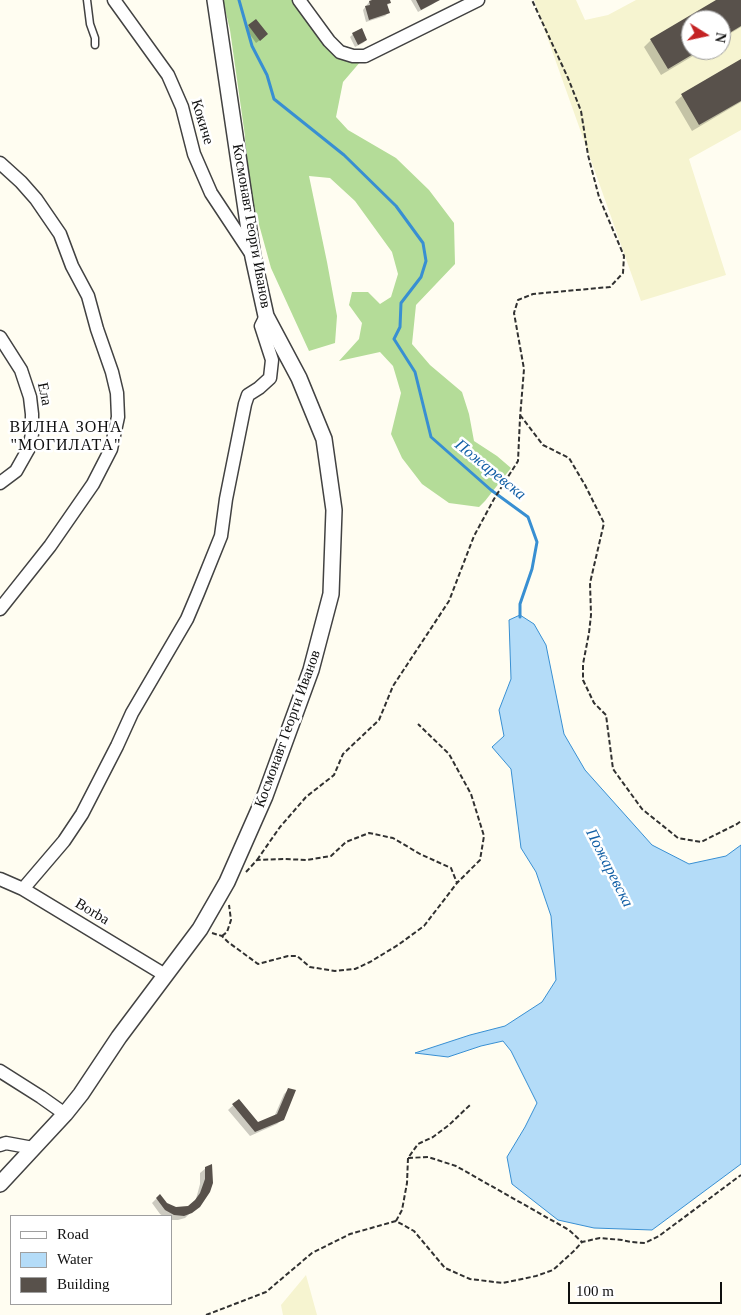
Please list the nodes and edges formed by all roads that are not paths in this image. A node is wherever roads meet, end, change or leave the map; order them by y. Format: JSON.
{"nodes":[{"id":1,"x":87,"y":0,"type":"edge"},
{"id":2,"x":114,"y":0,"type":"edge"},
{"id":3,"x":215,"y":0,"type":"edge"},
{"id":4,"x":299,"y":0,"type":"edge"},
{"id":5,"x":478,"y":0,"type":"edge"},
{"id":6,"x":95,"y":45,"type":"dead end"},
{"id":7,"x":0,"y":163,"type":"edge"},
{"id":8,"x":253,"y":257,"type":"junction"},
{"id":9,"x":266,"y":316,"type":"junction"},
{"id":10,"x":0,"y":337,"type":"edge"},
{"id":11,"x":0,"y":483,"type":"edge"},
{"id":12,"x":0,"y":609,"type":"edge"},
{"id":13,"x":0,"y":878,"type":"edge"},
{"id":14,"x":23,"y":889,"type":"junction"},
{"id":15,"x":165,"y":975,"type":"junction"},
{"id":16,"x":0,"y":1071,"type":"edge"},
{"id":17,"x":65,"y":1114,"type":"junction"},
{"id":18,"x":0,"y":1145,"type":"edge"},
{"id":19,"x":33,"y":1148,"type":"junction"},
{"id":20,"x":0,"y":1184,"type":"edge"}],
"edges":[{"from":1,"to":6,"type":"lane"},
{"from":2,"to":8,"type":"street","name":"Кокиче"},
{"from":3,"to":8,"type":"street","name":"Космонавт Георги Иванов"},
{"from":4,"to":5,"type":"street"},
{"from":7,"to":12,"type":"street"},
{"from":8,"to":9,"type":"street","name":"Космонавт Георги Иванов"},
{"from":9,"to":14,"type":"street"},
{"from":9,"to":15,"type":"street","name":"Космонавт Георги Иванов"},
{"from":10,"to":11,"type":"street","name":"Ела"},
{"from":13,"to":14,"type":"street","name":"Borba"},
{"from":14,"to":15,"type":"street","name":"Borba"},
{"from":15,"to":17,"type":"street","name":"Космонавт Георги Иванов"},
{"from":16,"to":17,"type":"street"},
{"from":17,"to":19,"type":"street","name":"Космонавт Георги Иванов"},
{"from":18,"to":19,"type":"street"},
{"from":19,"to":20,"type":"street","name":"Космонавт Георги Иванов"}]}
